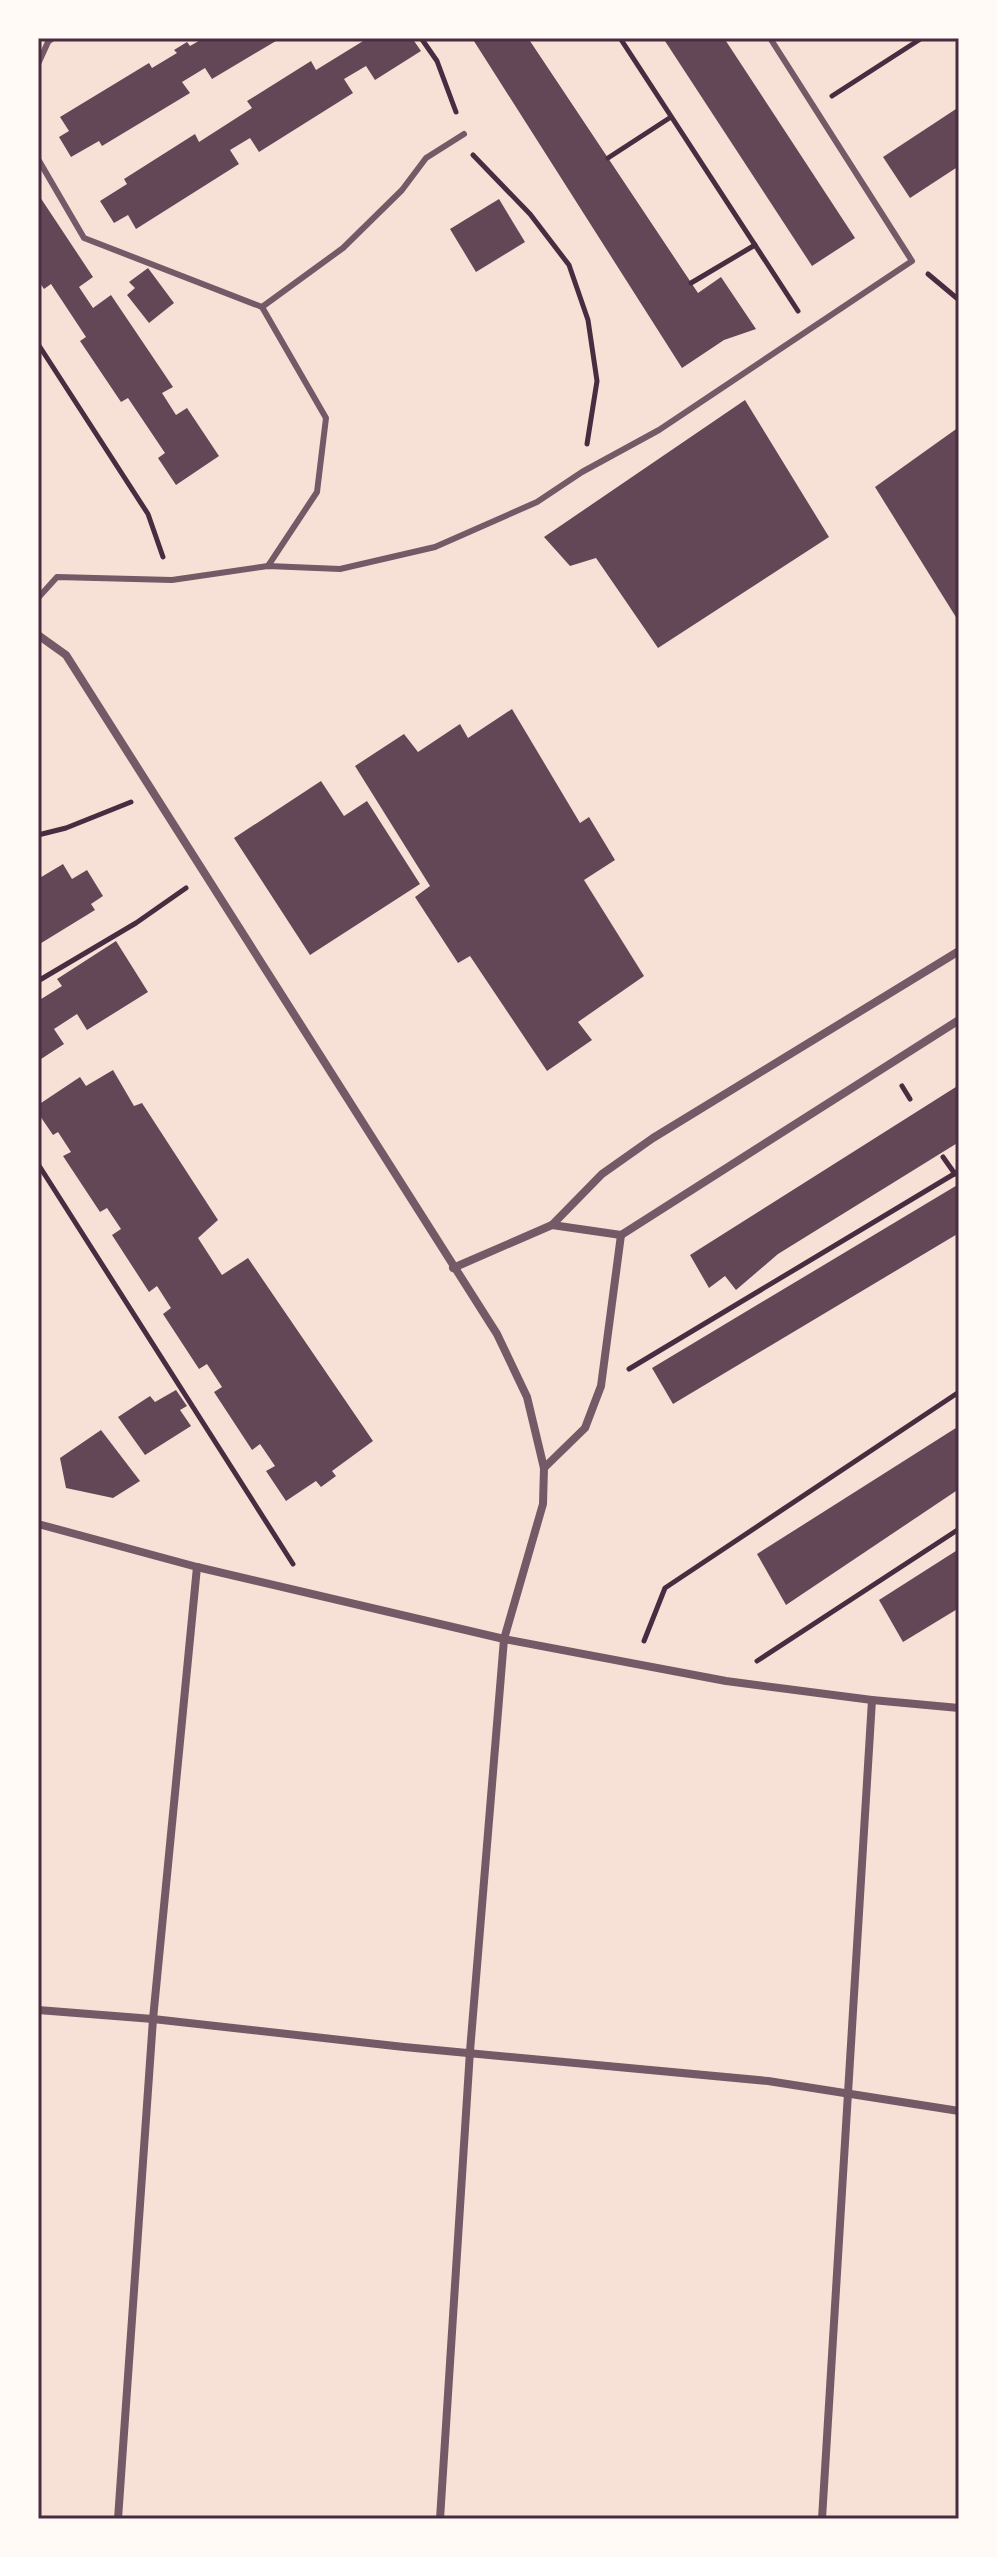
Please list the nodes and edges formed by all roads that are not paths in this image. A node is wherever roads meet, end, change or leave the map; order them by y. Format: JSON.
{"nodes":[{"id":1,"x":53,"y":38,"type":"edge"},
{"id":2,"x":770,"y":38,"type":"edge"},
{"id":3,"x":38,"y":64,"type":"edge"},
{"id":4,"x":464,"y":134,"type":"road end"},
{"id":5,"x":38,"y":159,"type":"edge"},
{"id":6,"x":262,"y":307,"type":"junction"},
{"id":7,"x":268,"y":566,"type":"junction"},
{"id":8,"x":38,"y":598,"type":"edge"},
{"id":9,"x":38,"y":635,"type":"edge"},
{"id":10,"x":959,"y":951,"type":"edge"},
{"id":11,"x":959,"y":1020,"type":"edge"},
{"id":12,"x":552,"y":1225,"type":"junction"},
{"id":13,"x":621,"y":1235,"type":"junction"},
{"id":14,"x":453,"y":1268,"type":"junction"},
{"id":15,"x":544,"y":1468,"type":"junction"},
{"id":16,"x":38,"y":1524,"type":"edge"},
{"id":17,"x":197,"y":1567,"type":"junction"},
{"id":18,"x":504,"y":1639,"type":"junction"},
{"id":19,"x":872,"y":1700,"type":"junction"},
{"id":20,"x":959,"y":1708,"type":"edge"},
{"id":21,"x":38,"y":2010,"type":"edge"},
{"id":22,"x":153,"y":2019,"type":"junction"},
{"id":23,"x":470,"y":2051,"type":"junction"},
{"id":24,"x":847,"y":2094,"type":"junction"},
{"id":25,"x":959,"y":2111,"type":"edge"},
{"id":26,"x":118,"y":2519,"type":"edge"},
{"id":27,"x":440,"y":2519,"type":"edge"},
{"id":28,"x":822,"y":2519,"type":"edge"}],
"edges":[{"from":1,"to":3,"type":"lane"},
{"from":2,"to":7,"type":"lane"},
{"from":4,"to":6,"type":"lane"},
{"from":5,"to":6,"type":"lane"},
{"from":6,"to":7,"type":"lane"},
{"from":7,"to":8,"type":"lane"},
{"from":9,"to":14,"type":"street"},
{"from":10,"to":12,"type":"street"},
{"from":11,"to":13,"type":"street"},
{"from":12,"to":13,"type":"street"},
{"from":12,"to":14,"type":"street"},
{"from":13,"to":15,"type":"street"},
{"from":14,"to":15,"type":"street"},
{"from":15,"to":18,"type":"street"},
{"from":16,"to":17,"type":"street"},
{"from":17,"to":18,"type":"street"},
{"from":17,"to":22,"type":"street"},
{"from":18,"to":19,"type":"street"},
{"from":18,"to":23,"type":"street"},
{"from":19,"to":20,"type":"street"},
{"from":19,"to":24,"type":"street"},
{"from":21,"to":22,"type":"street"},
{"from":22,"to":23,"type":"street"},
{"from":22,"to":26,"type":"street"},
{"from":23,"to":24,"type":"street"},
{"from":23,"to":27,"type":"street"},
{"from":24,"to":25,"type":"street"},
{"from":24,"to":28,"type":"street"}]}
